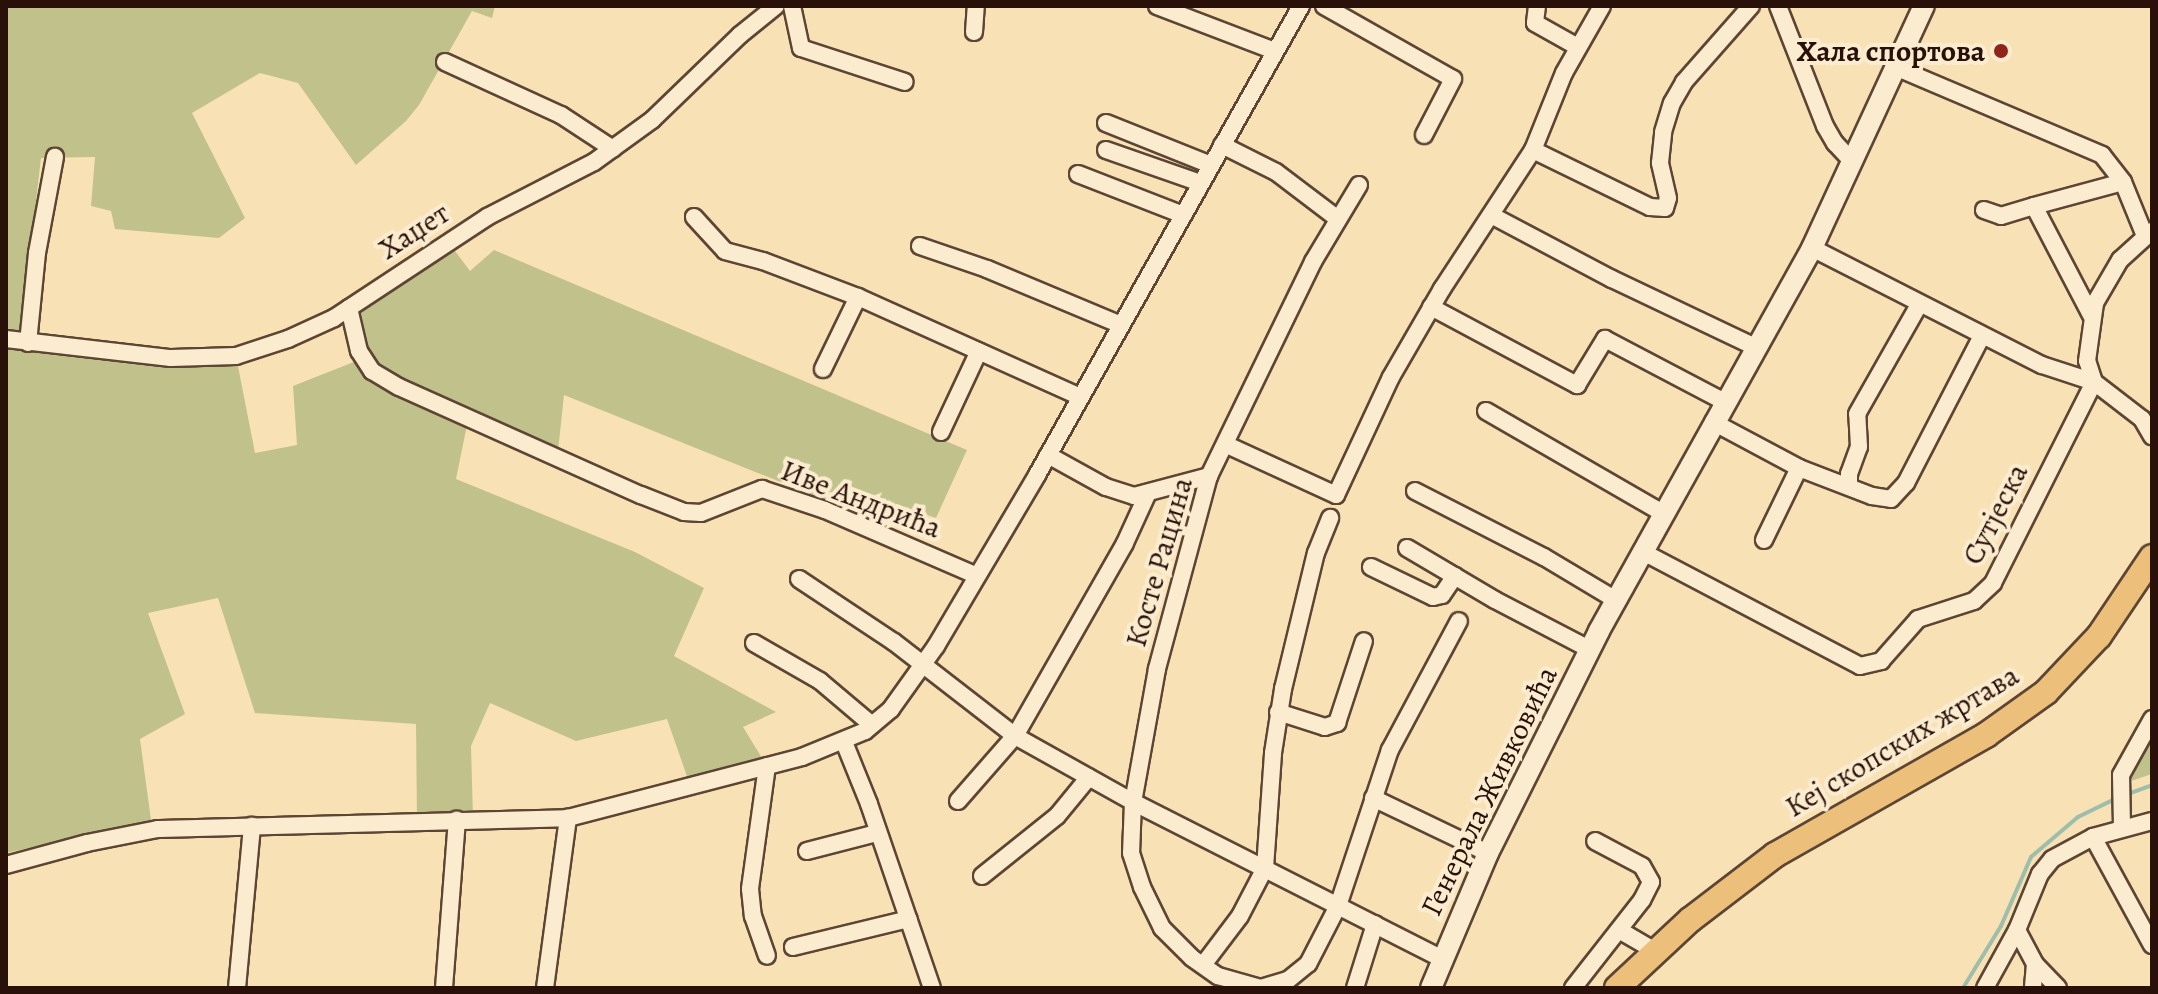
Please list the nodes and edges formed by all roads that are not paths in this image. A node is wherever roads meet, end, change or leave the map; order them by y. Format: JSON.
{"nodes":[{"id":1,"x":776,"y":6,"type":"edge"},
{"id":2,"x":792,"y":6,"type":"edge"},
{"id":3,"x":976,"y":6,"type":"edge"},
{"id":4,"x":1157,"y":6,"type":"edge"},
{"id":5,"x":1301,"y":6,"type":"edge"},
{"id":6,"x":1324,"y":6,"type":"edge"},
{"id":7,"x":1537,"y":6,"type":"edge"},
{"id":8,"x":1602,"y":6,"type":"edge"},
{"id":9,"x":1751,"y":6,"type":"edge"},
{"id":10,"x":1778,"y":6,"type":"edge"},
{"id":11,"x":1924,"y":6,"type":"edge"},
{"id":12,"x":974,"y":32,"type":"dead end"},
{"id":13,"x":1578,"y":47,"type":"junction"},
{"id":14,"x":1275,"y":51,"type":"junction"},
{"id":15,"x":445,"y":62,"type":"dead end"},
{"id":16,"x":1895,"y":67,"type":"junction"},
{"id":17,"x":905,"y":82,"type":"dead end"},
{"id":18,"x":1106,"y":123,"type":"dead end"},
{"id":19,"x":1424,"y":135,"type":"dead end"},
{"id":20,"x":1222,"y":145,"type":"junction"},
{"id":21,"x":613,"y":149,"type":"junction"},
{"id":22,"x":1106,"y":150,"type":"dead end"},
{"id":23,"x":1533,"y":150,"type":"junction"},
{"id":24,"x":55,"y":157,"type":"dead end"},
{"id":25,"x":1852,"y":161,"type":"junction"},
{"id":26,"x":1211,"y":165,"type":"junction"},
{"id":27,"x":1078,"y":174,"type":"dead end"},
{"id":28,"x":2123,"y":182,"type":"junction"},
{"id":29,"x":1200,"y":183,"type":"junction"},
{"id":30,"x":1359,"y":185,"type":"dead end"},
{"id":31,"x":2034,"y":206,"type":"junction"},
{"id":32,"x":1984,"y":210,"type":"dead end"},
{"id":33,"x":1183,"y":215,"type":"junction"},
{"id":34,"x":1491,"y":215,"type":"junction"},
{"id":35,"x":694,"y":217,"type":"dead end"},
{"id":36,"x":1338,"y":219,"type":"junction"},
{"id":37,"x":2149,"y":233,"type":"edge"},
{"id":38,"x":920,"y":246,"type":"dead end"},
{"id":39,"x":1812,"y":248,"type":"junction"},
{"id":40,"x":858,"y":297,"type":"junction"},
{"id":41,"x":1919,"y":305,"type":"junction"},
{"id":42,"x":1431,"y":307,"type":"junction"},
{"id":43,"x":349,"y":308,"type":"junction"},
{"id":44,"x":2091,"y":315,"type":"junction"},
{"id":45,"x":1121,"y":325,"type":"junction"},
{"id":46,"x":1982,"y":336,"type":"junction"},
{"id":47,"x":6,"y":339,"type":"edge"},
{"id":48,"x":28,"y":343,"type":"junction"},
{"id":49,"x":1757,"y":348,"type":"junction"},
{"id":50,"x":979,"y":351,"type":"junction"},
{"id":51,"x":823,"y":369,"type":"dead end"},
{"id":52,"x":2094,"y":382,"type":"junction"},
{"id":53,"x":1081,"y":397,"type":"junction"},
{"id":54,"x":1725,"y":402,"type":"junction"},
{"id":55,"x":1486,"y":411,"type":"dead end"},
{"id":56,"x":1713,"y":422,"type":"junction"},
{"id":57,"x":941,"y":432,"type":"dead end"},
{"id":58,"x":2152,"y":436,"type":"edge"},
{"id":59,"x":1227,"y":445,"type":"junction"},
{"id":60,"x":1048,"y":455,"type":"junction"},
{"id":61,"x":1799,"y":468,"type":"junction"},
{"id":62,"x":1209,"y":476,"type":"junction"},
{"id":63,"x":1849,"y":485,"type":"junction"},
{"id":64,"x":1415,"y":491,"type":"dead end"},
{"id":65,"x":1147,"y":495,"type":"junction"},
{"id":66,"x":1663,"y":513,"type":"junction"},
{"id":67,"x":1330,"y":518,"type":"dead end"},
{"id":68,"x":1764,"y":540,"type":"dead end"},
{"id":69,"x":1407,"y":548,"type":"dead end"},
{"id":70,"x":1643,"y":552,"type":"junction"},
{"id":71,"x":2152,"y":557,"type":"edge"},
{"id":72,"x":1371,"y":567,"type":"dead end"},
{"id":73,"x":975,"y":575,"type":"junction"},
{"id":74,"x":1455,"y":576,"type":"junction"},
{"id":75,"x":799,"y":579,"type":"dead end"},
{"id":76,"x":1616,"y":600,"type":"junction"},
{"id":77,"x":1459,"y":621,"type":"dead end"},
{"id":78,"x":1364,"y":641,"type":"dead end"},
{"id":79,"x":754,"y":643,"type":"dead end"},
{"id":80,"x":1591,"y":650,"type":"junction"},
{"id":81,"x":923,"y":665,"type":"junction"},
{"id":82,"x":1278,"y":712,"type":"junction"},
{"id":83,"x":2152,"y":719,"type":"edge"},
{"id":84,"x":872,"y":725,"type":"junction"},
{"id":85,"x":1015,"y":736,"type":"junction"},
{"id":86,"x":844,"y":742,"type":"junction"},
{"id":87,"x":767,"y":766,"type":"junction"},
{"id":88,"x":1089,"y":777,"type":"junction"},
{"id":89,"x":1373,"y":798,"type":"junction"},
{"id":90,"x":958,"y":801,"type":"dead end"},
{"id":91,"x":1133,"y":802,"type":"junction"},
{"id":92,"x":568,"y":818,"type":"junction"},
{"id":93,"x":457,"y":819,"type":"junction"},
{"id":94,"x":2121,"y":820,"type":"junction"},
{"id":95,"x":2152,"y":821,"type":"edge"},
{"id":96,"x":252,"y":826,"type":"junction"},
{"id":97,"x":877,"y":833,"type":"junction"},
{"id":98,"x":2093,"y":837,"type":"junction"},
{"id":99,"x":1595,"y":841,"type":"dead end"},
{"id":100,"x":807,"y":851,"type":"dead end"},
{"id":101,"x":1488,"y":853,"type":"junction"},
{"id":102,"x":6,"y":865,"type":"edge"},
{"id":103,"x":1265,"y":868,"type":"junction"},
{"id":104,"x":982,"y":876,"type":"dead end"},
{"id":105,"x":1338,"y":906,"type":"junction"},
{"id":106,"x":909,"y":919,"type":"junction"},
{"id":107,"x":1375,"y":924,"type":"junction"},
{"id":108,"x":1619,"y":930,"type":"junction"},
{"id":109,"x":2017,"y":930,"type":"junction"},
{"id":110,"x":2152,"y":945,"type":"edge"},
{"id":111,"x":793,"y":947,"type":"dead end"},
{"id":112,"x":1655,"y":951,"type":"junction"},
{"id":113,"x":767,"y":956,"type":"dead end"},
{"id":114,"x":1442,"y":959,"type":"junction"},
{"id":115,"x":2035,"y":964,"type":"junction"},
{"id":116,"x":1203,"y":965,"type":"junction"},
{"id":117,"x":237,"y":988,"type":"edge"},
{"id":118,"x":444,"y":988,"type":"edge"},
{"id":119,"x":545,"y":988,"type":"edge"},
{"id":120,"x":932,"y":988,"type":"edge"},
{"id":121,"x":1261,"y":988,"type":"edge"},
{"id":122,"x":1355,"y":988,"type":"edge"},
{"id":123,"x":1431,"y":988,"type":"edge"},
{"id":124,"x":1573,"y":988,"type":"edge"},
{"id":125,"x":1617,"y":988,"type":"edge"},
{"id":126,"x":1985,"y":988,"type":"edge"},
{"id":127,"x":2033,"y":988,"type":"edge"},
{"id":128,"x":2058,"y":988,"type":"edge"}],
"edges":[{"from":1,"to":21,"type":"street","name":"Хаџет"},
{"from":2,"to":17,"type":"street"},
{"from":3,"to":12,"type":"street"},
{"from":4,"to":14,"type":"street"},
{"from":5,"to":14,"type":"street"},
{"from":6,"to":19,"type":"street"},
{"from":7,"to":13,"type":"street"},
{"from":8,"to":13,"type":"street"},
{"from":9,"to":23,"type":"street"},
{"from":10,"to":25,"type":"street"},
{"from":11,"to":16,"type":"street","name":"Генерала Живковића"},
{"from":13,"to":23,"type":"street"},
{"from":14,"to":20,"type":"street"},
{"from":15,"to":21,"type":"street"},
{"from":16,"to":25,"type":"street","name":"Генерала Живковића"},
{"from":16,"to":28,"type":"street"},
{"from":18,"to":26,"type":"street"},
{"from":20,"to":26,"type":"street"},
{"from":20,"to":36,"type":"street"},
{"from":21,"to":43,"type":"street","name":"Хаџет"},
{"from":22,"to":29,"type":"street"},
{"from":23,"to":34,"type":"street"},
{"from":24,"to":48,"type":"street"},
{"from":25,"to":39,"type":"street","name":"Генерала Живковића"},
{"from":26,"to":29,"type":"street"},
{"from":27,"to":33,"type":"street"},
{"from":28,"to":31,"type":"street"},
{"from":28,"to":37,"type":"street"},
{"from":29,"to":33,"type":"street"},
{"from":30,"to":36,"type":"street","name":"Косте Рацина"},
{"from":31,"to":32,"type":"street"},
{"from":31,"to":44,"type":"street"},
{"from":33,"to":45,"type":"street"},
{"from":34,"to":42,"type":"street"},
{"from":34,"to":49,"type":"street"},
{"from":35,"to":40,"type":"street"},
{"from":36,"to":59,"type":"street","name":"Косте Рацина"},
{"from":37,"to":44,"type":"street"},
{"from":38,"to":45,"type":"street"},
{"from":39,"to":41,"type":"street"},
{"from":39,"to":49,"type":"street","name":"Генерала Живковића"},
{"from":40,"to":50,"type":"street"},
{"from":40,"to":51,"type":"street"},
{"from":41,"to":46,"type":"street"},
{"from":41,"to":63,"type":"street"},
{"from":42,"to":54,"type":"street"},
{"from":42,"to":59,"type":"street"},
{"from":43,"to":48,"type":"street","name":"Хаџет"},
{"from":43,"to":73,"type":"street","name":"Иве Андрића"},
{"from":44,"to":52,"type":"street"},
{"from":45,"to":53,"type":"street"},
{"from":46,"to":52,"type":"street"},
{"from":46,"to":63,"type":"street"},
{"from":47,"to":48,"type":"street","name":"Хаџет"},
{"from":49,"to":54,"type":"street","name":"Генерала Живковића"},
{"from":50,"to":53,"type":"street"},
{"from":50,"to":57,"type":"street"},
{"from":52,"to":58,"type":"street"},
{"from":52,"to":70,"type":"street","name":"Сутјеска"},
{"from":53,"to":60,"type":"street"},
{"from":54,"to":56,"type":"street","name":"Генерала Живковића"},
{"from":55,"to":66,"type":"street"},
{"from":56,"to":61,"type":"street"},
{"from":56,"to":66,"type":"street","name":"Генерала Живковића"},
{"from":59,"to":62,"type":"street","name":"Косте Рацина"},
{"from":60,"to":65,"type":"street"},
{"from":60,"to":73,"type":"street"},
{"from":61,"to":63,"type":"street"},
{"from":61,"to":68,"type":"street"},
{"from":62,"to":65,"type":"street"},
{"from":62,"to":91,"type":"street","name":"Косте Рацина"},
{"from":64,"to":76,"type":"street"},
{"from":65,"to":85,"type":"street"},
{"from":66,"to":70,"type":"street","name":"Генерала Живковића"},
{"from":67,"to":82,"type":"street"},
{"from":69,"to":74,"type":"street","name":"Генерала Живковића"},
{"from":70,"to":76,"type":"street","name":"Генерала Живковића"},
{"from":71,"to":112,"type":"main road","name":"Кеј скопских жртава"},
{"from":72,"to":74,"type":"street"},
{"from":73,"to":81,"type":"street"},
{"from":74,"to":80,"type":"street","name":"Генерала Живковића"},
{"from":75,"to":81,"type":"street"},
{"from":76,"to":80,"type":"street","name":"Генерала Живковића"},
{"from":77,"to":89,"type":"street"},
{"from":78,"to":82,"type":"street"},
{"from":79,"to":84,"type":"street"},
{"from":80,"to":101,"type":"street","name":"Генерала Живковића"},
{"from":81,"to":84,"type":"street"},
{"from":81,"to":85,"type":"street"},
{"from":82,"to":103,"type":"street"},
{"from":83,"to":94,"type":"street"},
{"from":84,"to":86,"type":"street"},
{"from":85,"to":88,"type":"street"},
{"from":85,"to":90,"type":"street"},
{"from":86,"to":87,"type":"street"},
{"from":86,"to":97,"type":"street"},
{"from":87,"to":92,"type":"street"},
{"from":87,"to":113,"type":"street"},
{"from":88,"to":91,"type":"street"},
{"from":88,"to":104,"type":"street"},
{"from":89,"to":101,"type":"street"},
{"from":89,"to":105,"type":"street"},
{"from":91,"to":103,"type":"street"},
{"from":91,"to":116,"type":"street","name":"Косте Рацина"},
{"from":92,"to":93,"type":"street"},
{"from":92,"to":119,"type":"street"},
{"from":93,"to":96,"type":"street"},
{"from":93,"to":118,"type":"street"},
{"from":94,"to":95,"type":"street"},
{"from":94,"to":98,"type":"street"},
{"from":96,"to":102,"type":"street"},
{"from":96,"to":117,"type":"street"},
{"from":97,"to":100,"type":"street"},
{"from":97,"to":106,"type":"street"},
{"from":98,"to":109,"type":"street"},
{"from":98,"to":110,"type":"street"},
{"from":99,"to":108,"type":"street"},
{"from":101,"to":114,"type":"street","name":"Генерала Живковића"},
{"from":103,"to":105,"type":"street"},
{"from":103,"to":116,"type":"street"},
{"from":105,"to":107,"type":"street"},
{"from":105,"to":121,"type":"street"},
{"from":106,"to":111,"type":"street"},
{"from":106,"to":120,"type":"street"},
{"from":107,"to":114,"type":"street","name":"Генерала Живковића"},
{"from":107,"to":122,"type":"street","name":"Генерала Живковића"},
{"from":108,"to":112,"type":"street"},
{"from":108,"to":124,"type":"street"},
{"from":109,"to":115,"type":"street"},
{"from":109,"to":126,"type":"street"},
{"from":112,"to":125,"type":"main road","name":"Кеј скопских жртава"},
{"from":114,"to":123,"type":"street","name":"Генерала Живковића"},
{"from":115,"to":127,"type":"street"},
{"from":115,"to":128,"type":"street"},
{"from":116,"to":121,"type":"street","name":"Косте Рацина"}]}
